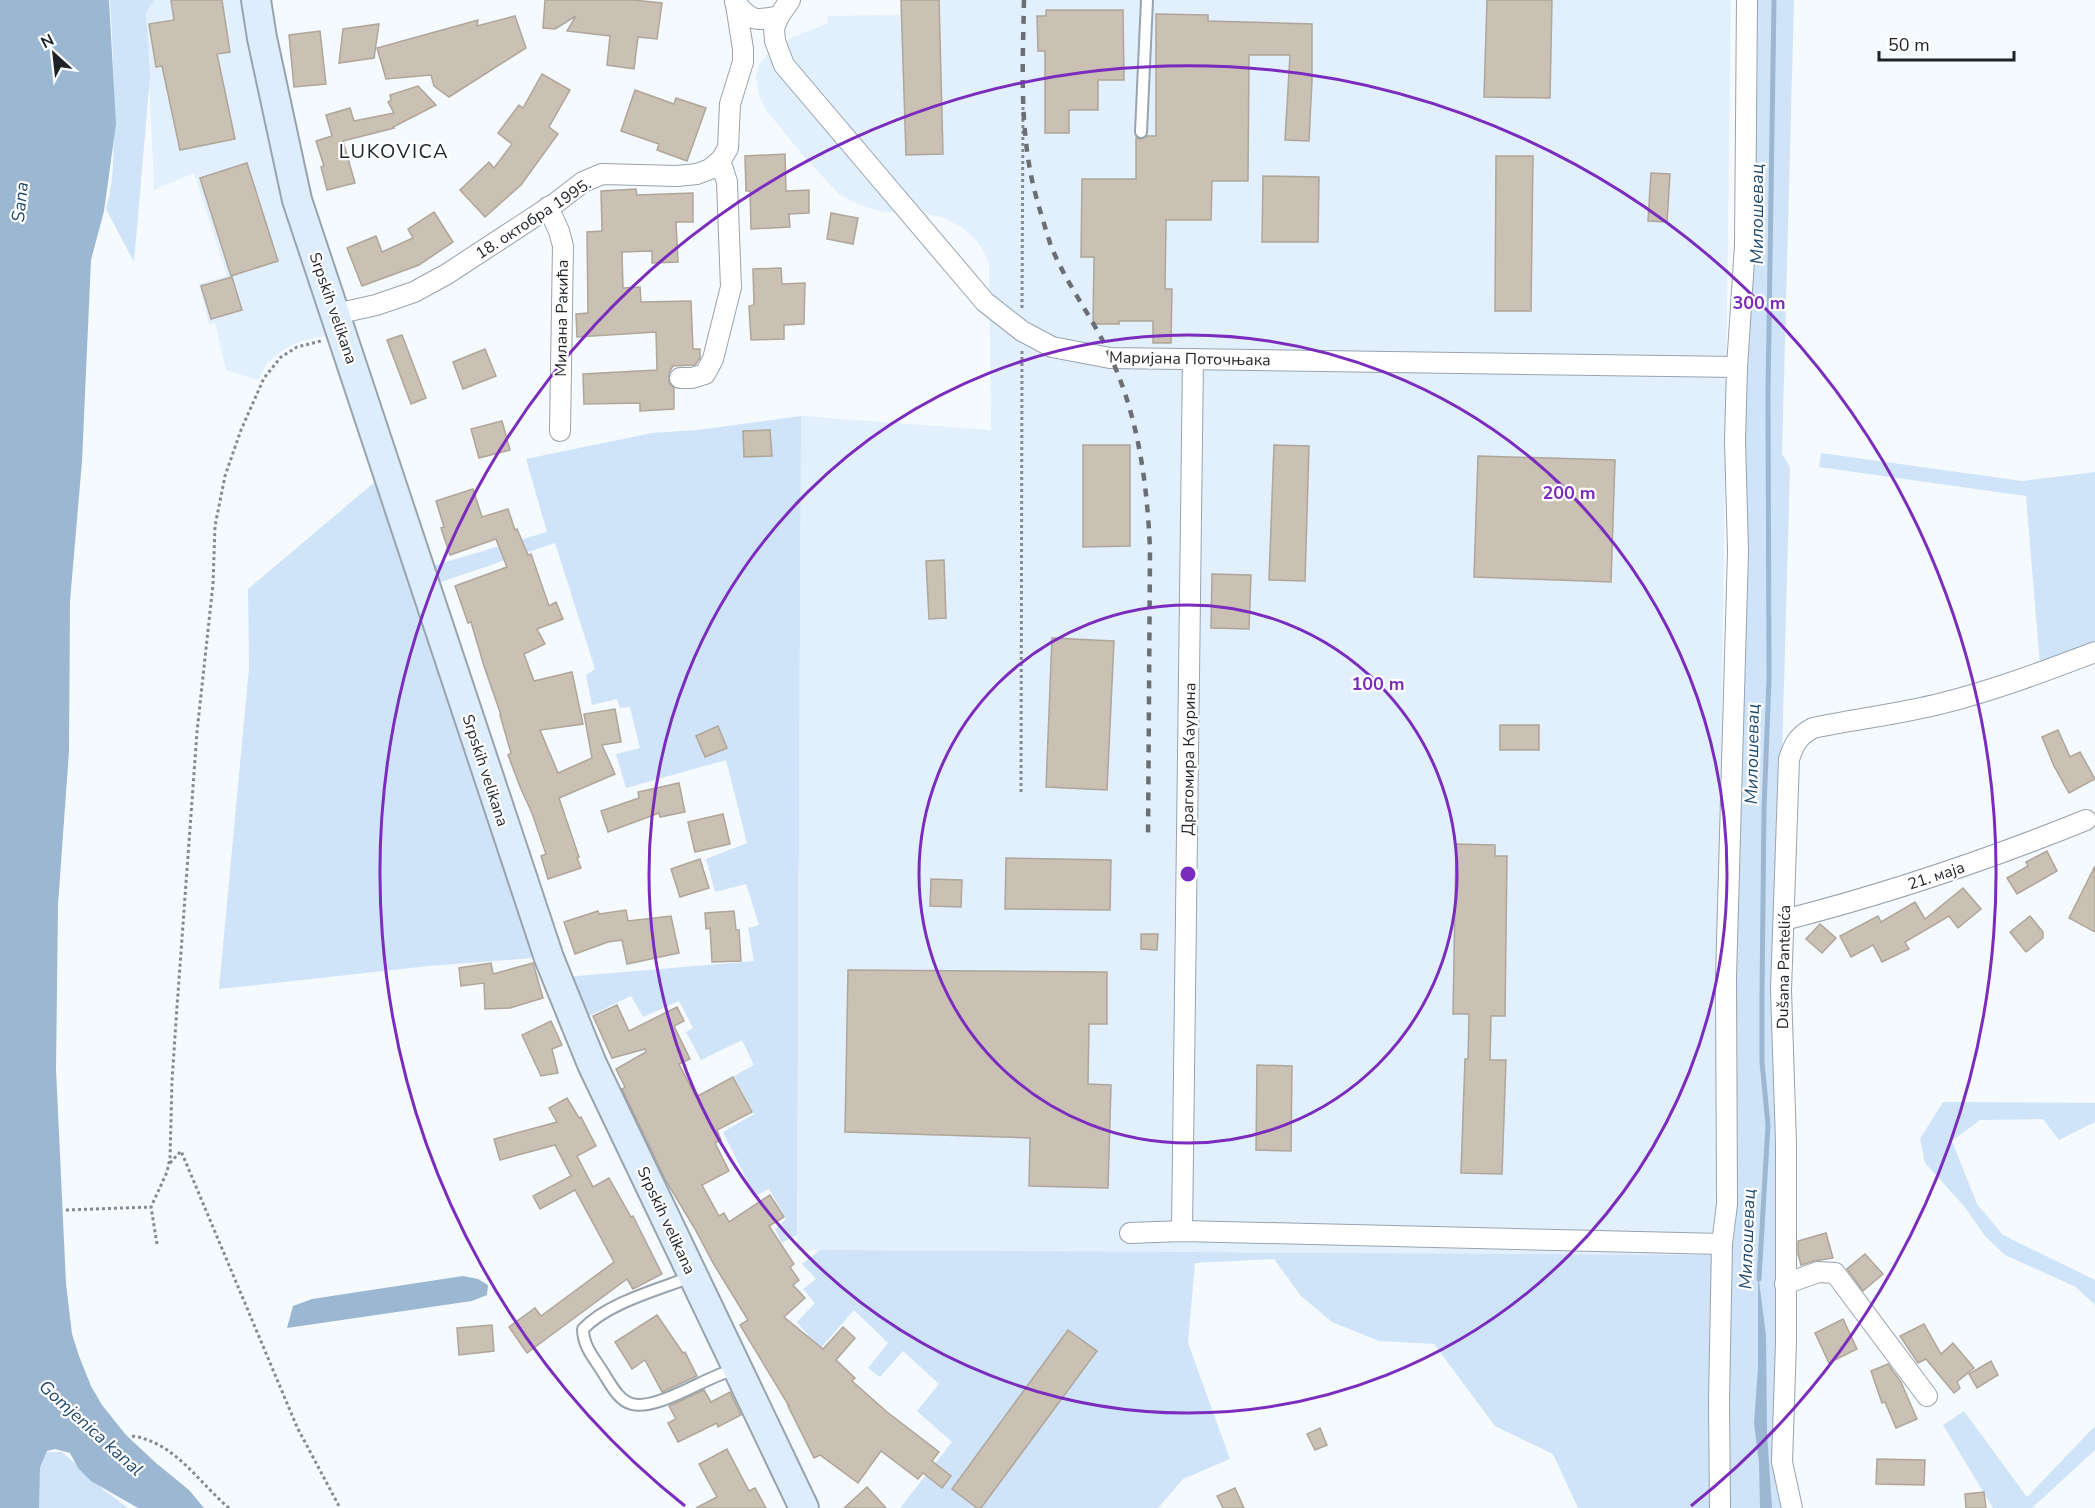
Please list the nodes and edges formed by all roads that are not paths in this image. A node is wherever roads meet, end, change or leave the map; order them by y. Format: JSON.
{"nodes":[{"id":1,"x":256,"y":0,"type":"edge"},
{"id":2,"x":1147,"y":0,"type":"edge"},
{"id":3,"x":1747,"y":0,"type":"edge"},
{"id":4,"x":735,"y":2,"type":"edge"},
{"id":5,"x":785,"y":8,"type":"edge"},
{"id":6,"x":1141,"y":132,"type":"dead end"},
{"id":7,"x":717,"y":164,"type":"junction"},
{"id":8,"x":548,"y":207,"type":"junction"},
{"id":9,"x":339,"y":325,"type":"junction"},
{"id":10,"x":1192,"y":359,"type":"junction"},
{"id":11,"x":1737,"y":367,"type":"junction"},
{"id":12,"x":680,"y":378,"type":"dead end"},
{"id":13,"x":560,"y":431,"type":"dead end"},
{"id":14,"x":2095,"y":652,"type":"edge"},
{"id":15,"x":2086,"y":820,"type":"dead end"},
{"id":16,"x":1784,"y":920,"type":"junction"},
{"id":17,"x":1182,"y":1231,"type":"junction"},
{"id":18,"x":1130,"y":1233,"type":"dead end"},
{"id":19,"x":1722,"y":1244,"type":"junction"},
{"id":20,"x":693,"y":1276,"type":"junction"},
{"id":21,"x":1785,"y":1284,"type":"junction"},
{"id":22,"x":737,"y":1368,"type":"junction"},
{"id":23,"x":1927,"y":1396,"type":"dead end"},
{"id":24,"x":804,"y":1508,"type":"edge"},
{"id":25,"x":1720,"y":1508,"type":"edge"},
{"id":26,"x":1792,"y":1508,"type":"edge"}],
"edges":[{"from":1,"to":9,"type":"main road","name":"Srpskih velikana"},
{"from":2,"to":6,"type":"lane"},
{"from":3,"to":11,"type":"street"},
{"from":4,"to":5,"type":"street"},
{"from":4,"to":7,"type":"street"},
{"from":5,"to":10,"type":"street","name":"Маријана Поточњака"},
{"from":7,"to":8,"type":"street","name":"18. октобра 1995."},
{"from":7,"to":12,"type":"street"},
{"from":8,"to":9,"type":"street","name":"18. октобра 1995."},
{"from":8,"to":13,"type":"street","name":"Милана Ракића"},
{"from":9,"to":20,"type":"main road","name":"Srpskih velikana"},
{"from":10,"to":11,"type":"street","name":"Маријана Поточњака"},
{"from":10,"to":17,"type":"street","name":"Драгомира Каурина"},
{"from":11,"to":19,"type":"street"},
{"from":14,"to":16,"type":"street","name":"Dušana Pantelića"},
{"from":15,"to":16,"type":"street","name":"21. маја"},
{"from":16,"to":21,"type":"street","name":"Dušana Pantelića"},
{"from":17,"to":18,"type":"street"},
{"from":17,"to":19,"type":"street"},
{"from":19,"to":25,"type":"street"},
{"from":20,"to":22,"type":"main road","name":"Srpskih velikana"},
{"from":20,"to":22,"type":"lane"},
{"from":21,"to":23,"type":"street"},
{"from":21,"to":26,"type":"street","name":"Dušana Pantelića"},
{"from":22,"to":24,"type":"main road","name":"Srpskih velikana"}]}
